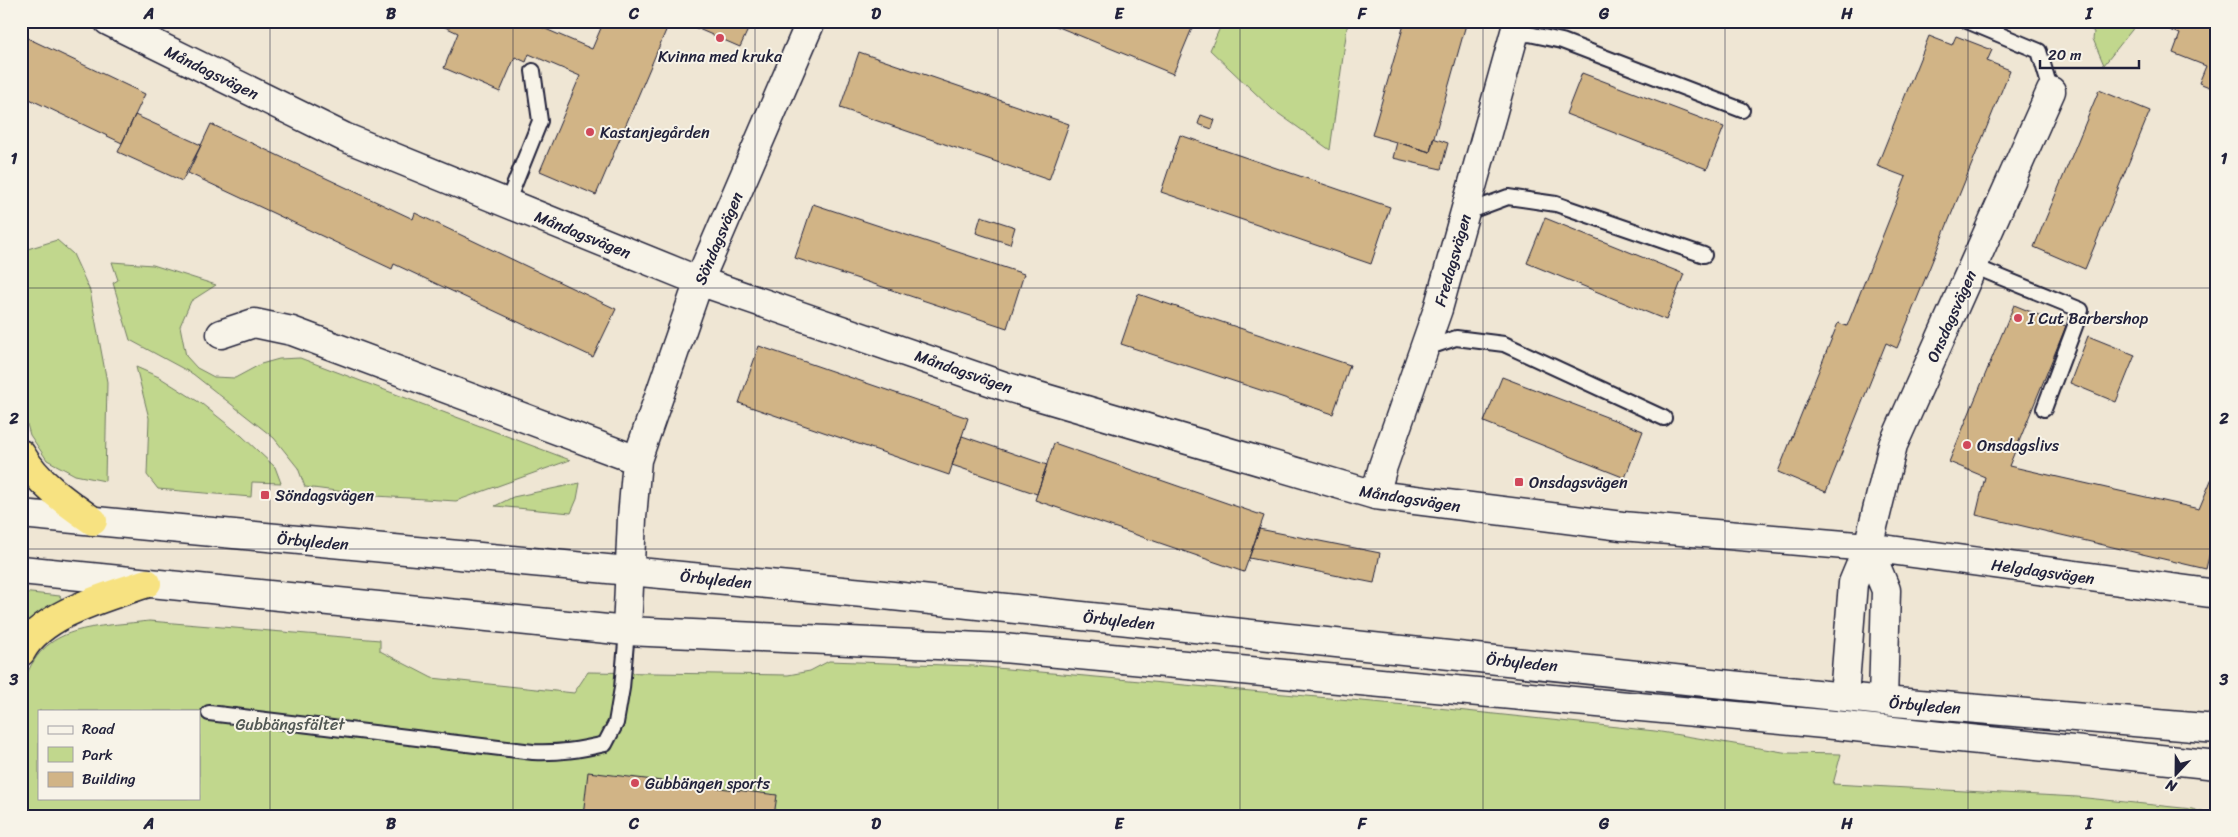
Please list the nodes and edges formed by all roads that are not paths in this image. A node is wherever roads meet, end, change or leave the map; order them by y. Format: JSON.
{"nodes":[{"id":1,"x":108,"y":21,"type":"edge"},
{"id":2,"x":811,"y":21,"type":"edge"},
{"id":3,"x":1967,"y":21,"type":"edge"},
{"id":4,"x":1517,"y":28,"type":"edge"},
{"id":5,"x":152,"y":31,"type":"edge"},
{"id":6,"x":533,"y":70,"type":"dead end"},
{"id":7,"x":2051,"y":91,"type":"joint"},
{"id":8,"x":1742,"y":110,"type":"dead end"},
{"id":9,"x":507,"y":203,"type":"junction"},
{"id":10,"x":1465,"y":213,"type":"junction"},
{"id":11,"x":1704,"y":255,"type":"dead end"},
{"id":12,"x":1973,"y":266,"type":"junction"},
{"id":13,"x":699,"y":281,"type":"junction"},
{"id":14,"x":221,"y":334,"type":"dead end"},
{"id":15,"x":1424,"y":348,"type":"junction"},
{"id":16,"x":2044,"y":408,"type":"dead end"},
{"id":17,"x":1664,"y":418,"type":"dead end"},
{"id":18,"x":21,"y":454,"type":"edge"},
{"id":19,"x":637,"y":460,"type":"junction"},
{"id":20,"x":1375,"y":496,"type":"junction"},
{"id":21,"x":21,"y":514,"type":"edge"},
{"id":22,"x":92,"y":521,"type":"junction"},
{"id":23,"x":1868,"y":548,"type":"junction"},
{"id":24,"x":21,"y":570,"type":"edge"},
{"id":25,"x":630,"y":570,"type":"junction"},
{"id":26,"x":147,"y":583,"type":"junction"},
{"id":27,"x":2217,"y":594,"type":"edge"},
{"id":28,"x":627,"y":631,"type":"junction"},
{"id":29,"x":21,"y":652,"type":"edge"},
{"id":30,"x":1844,"y":696,"type":"junction"},
{"id":31,"x":1883,"y":701,"type":"junction"},
{"id":32,"x":209,"y":714,"type":"dead end"},
{"id":33,"x":2217,"y":729,"type":"edge"},
{"id":34,"x":2217,"y":765,"type":"edge"}],
"edges":[{"from":1,"to":5,"type":"street","name":"Måndagsvägen"},
{"from":2,"to":13,"type":"street","name":"Söndagsvägen"},
{"from":3,"to":7,"type":"lane"},
{"from":4,"to":8,"type":"lane"},
{"from":4,"to":10,"type":"street","name":"Fredagsvägen"},
{"from":5,"to":9,"type":"street","name":"Måndagsvägen"},
{"from":6,"to":9,"type":"lane"},
{"from":7,"to":12,"type":"street","name":"Onsdagsvägen"},
{"from":9,"to":13,"type":"street","name":"Måndagsvägen"},
{"from":10,"to":11,"type":"lane"},
{"from":10,"to":15,"type":"street","name":"Fredagsvägen"},
{"from":12,"to":16,"type":"lane"},
{"from":12,"to":23,"type":"street","name":"Onsdagsvägen"},
{"from":13,"to":19,"type":"street","name":"Söndagsvägen"},
{"from":13,"to":20,"type":"street","name":"Måndagsvägen"},
{"from":14,"to":19,"type":"street"},
{"from":15,"to":17,"type":"lane"},
{"from":15,"to":20,"type":"street","name":"Fredagsvägen"},
{"from":18,"to":22,"type":"highway"},
{"from":19,"to":25,"type":"street","name":"Söndagsvägen"},
{"from":20,"to":23,"type":"street","name":"Måndagsvägen"},
{"from":21,"to":22,"type":"street","name":"Örbyleden"},
{"from":22,"to":25,"type":"street","name":"Örbyleden"},
{"from":23,"to":27,"type":"street","name":"Helgdagsvägen"},
{"from":23,"to":30,"type":"street","name":"Onsdagsvägen"},
{"from":23,"to":31,"type":"street"},
{"from":24,"to":26,"type":"street","name":"Örbyleden"},
{"from":25,"to":28,"type":"street","name":"Söndagsvägen"},
{"from":25,"to":30,"type":"street","name":"Örbyleden"},
{"from":26,"to":28,"type":"street","name":"Örbyleden"},
{"from":26,"to":29,"type":"highway"},
{"from":28,"to":32,"type":"lane"},
{"from":28,"to":34,"type":"street","name":"Örbyleden"},
{"from":30,"to":31,"type":"street","name":"Örbyleden"},
{"from":31,"to":33,"type":"street","name":"Örbyleden"}]}
